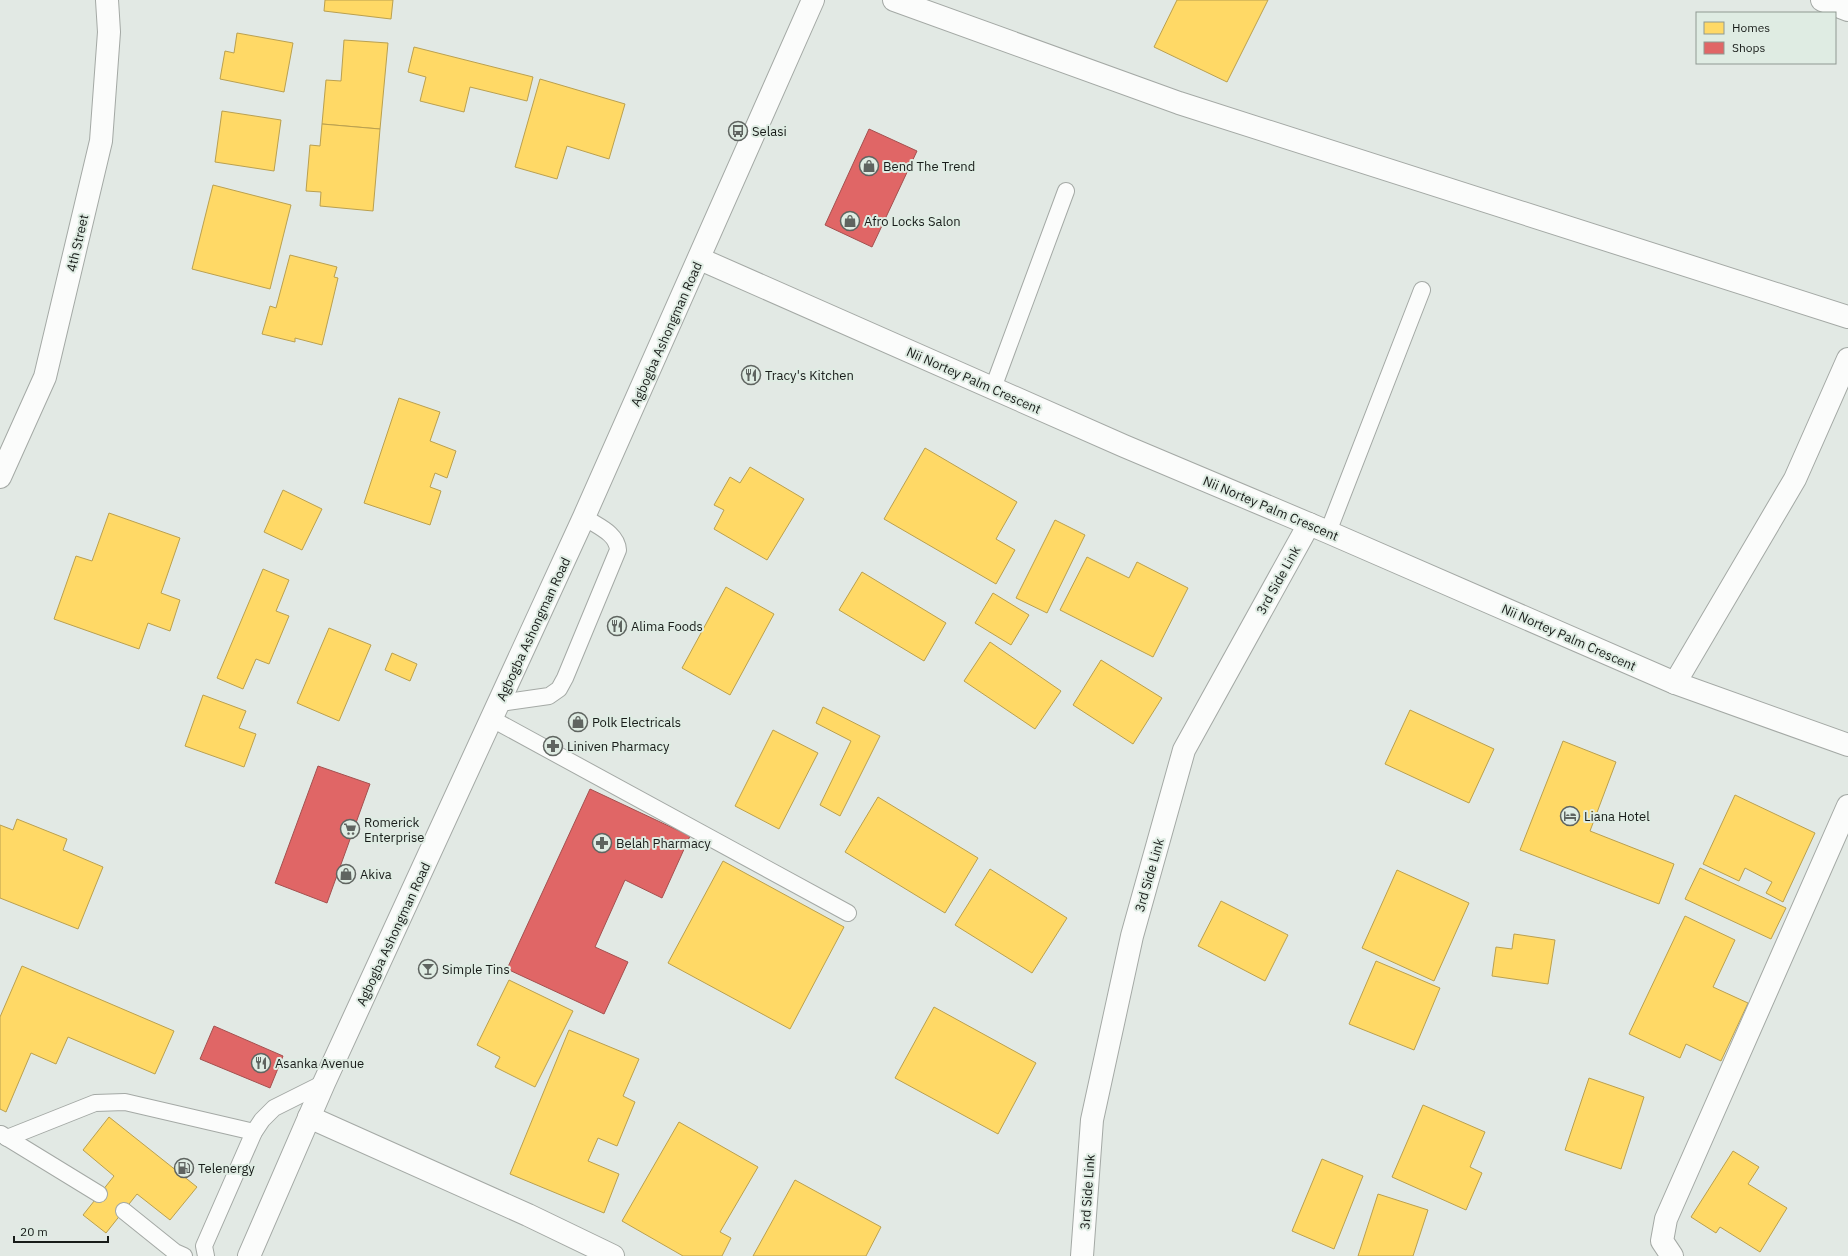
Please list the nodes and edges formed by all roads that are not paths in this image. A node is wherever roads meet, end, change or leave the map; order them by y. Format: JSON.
{"nodes":[{"id":1,"x":107,"y":0,"type":"edge"},
{"id":2,"x":813,"y":0,"type":"edge"},
{"id":3,"x":894,"y":0,"type":"edge"},
{"id":4,"x":1822,"y":0,"type":"edge"},
{"id":5,"x":1848,"y":10,"type":"edge"},
{"id":6,"x":1066,"y":191,"type":"dead end"},
{"id":7,"x":700,"y":259,"type":"junction"},
{"id":8,"x":1422,"y":290,"type":"dead end"},
{"id":9,"x":1848,"y":317,"type":"edge"},
{"id":10,"x":1848,"y":359,"type":"edge"},
{"id":11,"x":993,"y":388,"type":"junction"},
{"id":12,"x":0,"y":477,"type":"edge"},
{"id":13,"x":584,"y":517,"type":"junction"},
{"id":14,"x":1318,"y":528,"type":"junction"},
{"id":15,"x":1675,"y":683,"type":"junction"},
{"id":16,"x":496,"y":711,"type":"junction"},
{"id":17,"x":1848,"y":745,"type":"edge"},
{"id":18,"x":1848,"y":806,"type":"edge"},
{"id":19,"x":848,"y":913,"type":"dead end"},
{"id":20,"x":324,"y":1083,"type":"junction"},
{"id":21,"x":309,"y":1117,"type":"junction"},
{"id":22,"x":254,"y":1132,"type":"junction"},
{"id":23,"x":4,"y":1135,"type":"edge"},
{"id":24,"x":99,"y":1194,"type":"dead end"},
{"id":25,"x":124,"y":1211,"type":"dead end"},
{"id":26,"x":184,"y":1256,"type":"edge"},
{"id":27,"x":206,"y":1256,"type":"edge"},
{"id":28,"x":249,"y":1256,"type":"edge"},
{"id":29,"x":613,"y":1256,"type":"edge"},
{"id":30,"x":1082,"y":1256,"type":"edge"},
{"id":31,"x":1672,"y":1256,"type":"edge"}],
"edges":[{"from":1,"to":12,"type":"street","name":"4th Street"},
{"from":2,"to":7,"type":"street","name":"Agbogba Ashongman Road"},
{"from":3,"to":9,"type":"street"},
{"from":4,"to":5,"type":"street"},
{"from":6,"to":11,"type":"lane"},
{"from":7,"to":11,"type":"street","name":"Nii Nortey Palm Crescent"},
{"from":7,"to":13,"type":"street","name":"Agbogba Ashongman Road"},
{"from":8,"to":14,"type":"lane"},
{"from":10,"to":15,"type":"street"},
{"from":11,"to":14,"type":"street","name":"Nii Nortey Palm Crescent"},
{"from":13,"to":16,"type":"street","name":"Agbogba Ashongman Road"},
{"from":13,"to":16,"type":"lane"},
{"from":14,"to":15,"type":"street","name":"Nii Nortey Palm Crescent"},
{"from":14,"to":30,"type":"street","name":"3rd Side Link"},
{"from":15,"to":17,"type":"street","name":"Nii Nortey Palm Crescent"},
{"from":16,"to":19,"type":"lane"},
{"from":16,"to":20,"type":"street","name":"Agbogba Ashongman Road"},
{"from":18,"to":31,"type":"street"},
{"from":20,"to":21,"type":"street","name":"Agbogba Ashongman Road"},
{"from":20,"to":22,"type":"lane"},
{"from":21,"to":28,"type":"street","name":"Agbogba Ashongman Road"},
{"from":21,"to":29,"type":"street"},
{"from":22,"to":23,"type":"lane"},
{"from":22,"to":27,"type":"lane"},
{"from":23,"to":24,"type":"lane"},
{"from":25,"to":26,"type":"lane"}]}
